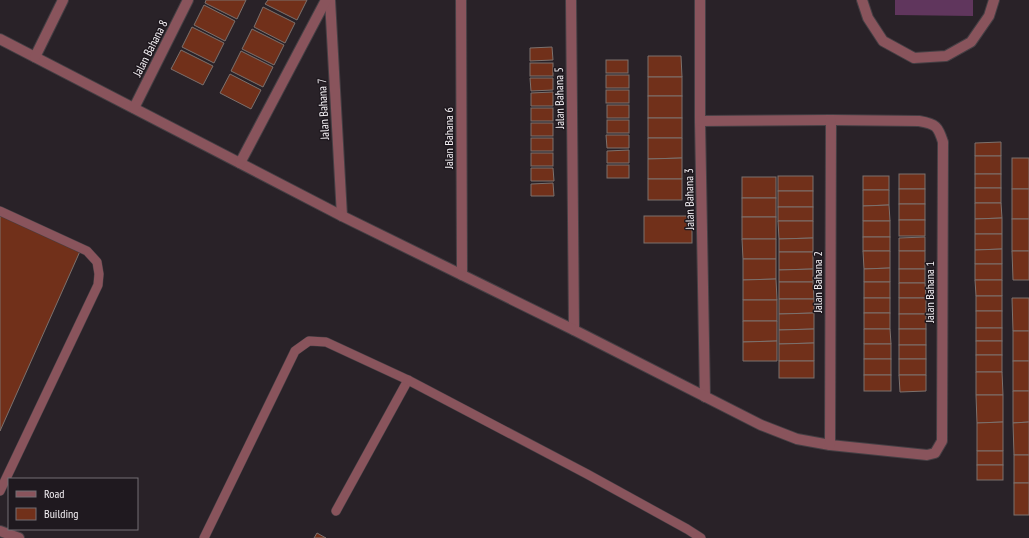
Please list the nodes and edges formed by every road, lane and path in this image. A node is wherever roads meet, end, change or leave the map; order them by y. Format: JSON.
{"nodes":[{"id":1,"x":63,"y":0,"type":"edge"},
{"id":2,"x":188,"y":0,"type":"edge"},
{"id":3,"x":326,"y":0,"type":"edge"},
{"id":4,"x":330,"y":0,"type":"edge"},
{"id":5,"x":461,"y":0,"type":"edge"},
{"id":6,"x":571,"y":0,"type":"edge"},
{"id":7,"x":700,"y":0,"type":"edge"},
{"id":8,"x":862,"y":0,"type":"edge"},
{"id":9,"x":994,"y":0,"type":"edge"},
{"id":10,"x":0,"y":39,"type":"edge"},
{"id":11,"x":35,"y":57,"type":"junction"},
{"id":12,"x":134,"y":108,"type":"junction"},
{"id":13,"x":830,"y":120,"type":"junction"},
{"id":14,"x":700,"y":122,"type":"junction"},
{"id":15,"x":240,"y":163,"type":"junction"},
{"id":16,"x":0,"y":211,"type":"edge"},
{"id":17,"x":342,"y":216,"type":"junction"},
{"id":18,"x":462,"y":275,"type":"junction"},
{"id":19,"x":574,"y":330,"type":"junction"},
{"id":20,"x":408,"y":380,"type":"junction"},
{"id":21,"x":705,"y":397,"type":"junction"},
{"id":22,"x":830,"y":445,"type":"junction"},
{"id":23,"x":2,"y":481,"type":"edge"},
{"id":24,"x":0,"y":491,"type":"edge"},
{"id":25,"x":336,"y":511,"type":"dead end"},
{"id":26,"x":0,"y":531,"type":"edge"},
{"id":27,"x":19,"y":538,"type":"edge"},
{"id":28,"x":204,"y":538,"type":"edge"},
{"id":29,"x":701,"y":538,"type":"edge"}],
"edges":[{"from":1,"to":11,"type":"street"},
{"from":2,"to":12,"type":"street","name":"Jalan Bahana 8"},
{"from":3,"to":15,"type":"street"},
{"from":4,"to":17,"type":"street","name":"Jalan Bahana 7"},
{"from":5,"to":18,"type":"street","name":"Jalan Bahana 6"},
{"from":6,"to":19,"type":"street","name":"Jalan Bahana 5"},
{"from":7,"to":14,"type":"street","name":"Jalan Bahana 3"},
{"from":8,"to":9,"type":"street"},
{"from":10,"to":11,"type":"street"},
{"from":11,"to":12,"type":"street"},
{"from":12,"to":15,"type":"street"},
{"from":13,"to":14,"type":"street"},
{"from":13,"to":22,"type":"street","name":"Jalan Bahana 2"},
{"from":13,"to":22,"type":"street","name":"Jalan Bahana 1"},
{"from":14,"to":21,"type":"street","name":"Jalan Bahana 3"},
{"from":15,"to":17,"type":"street"},
{"from":16,"to":23,"type":"lane"},
{"from":17,"to":18,"type":"street"},
{"from":18,"to":19,"type":"street"},
{"from":19,"to":21,"type":"street"},
{"from":20,"to":25,"type":"lane"},
{"from":20,"to":28,"type":"lane"},
{"from":20,"to":29,"type":"lane"},
{"from":21,"to":22,"type":"street"},
{"from":23,"to":24,"type":"lane"},
{"from":26,"to":27,"type":"street"}]}
